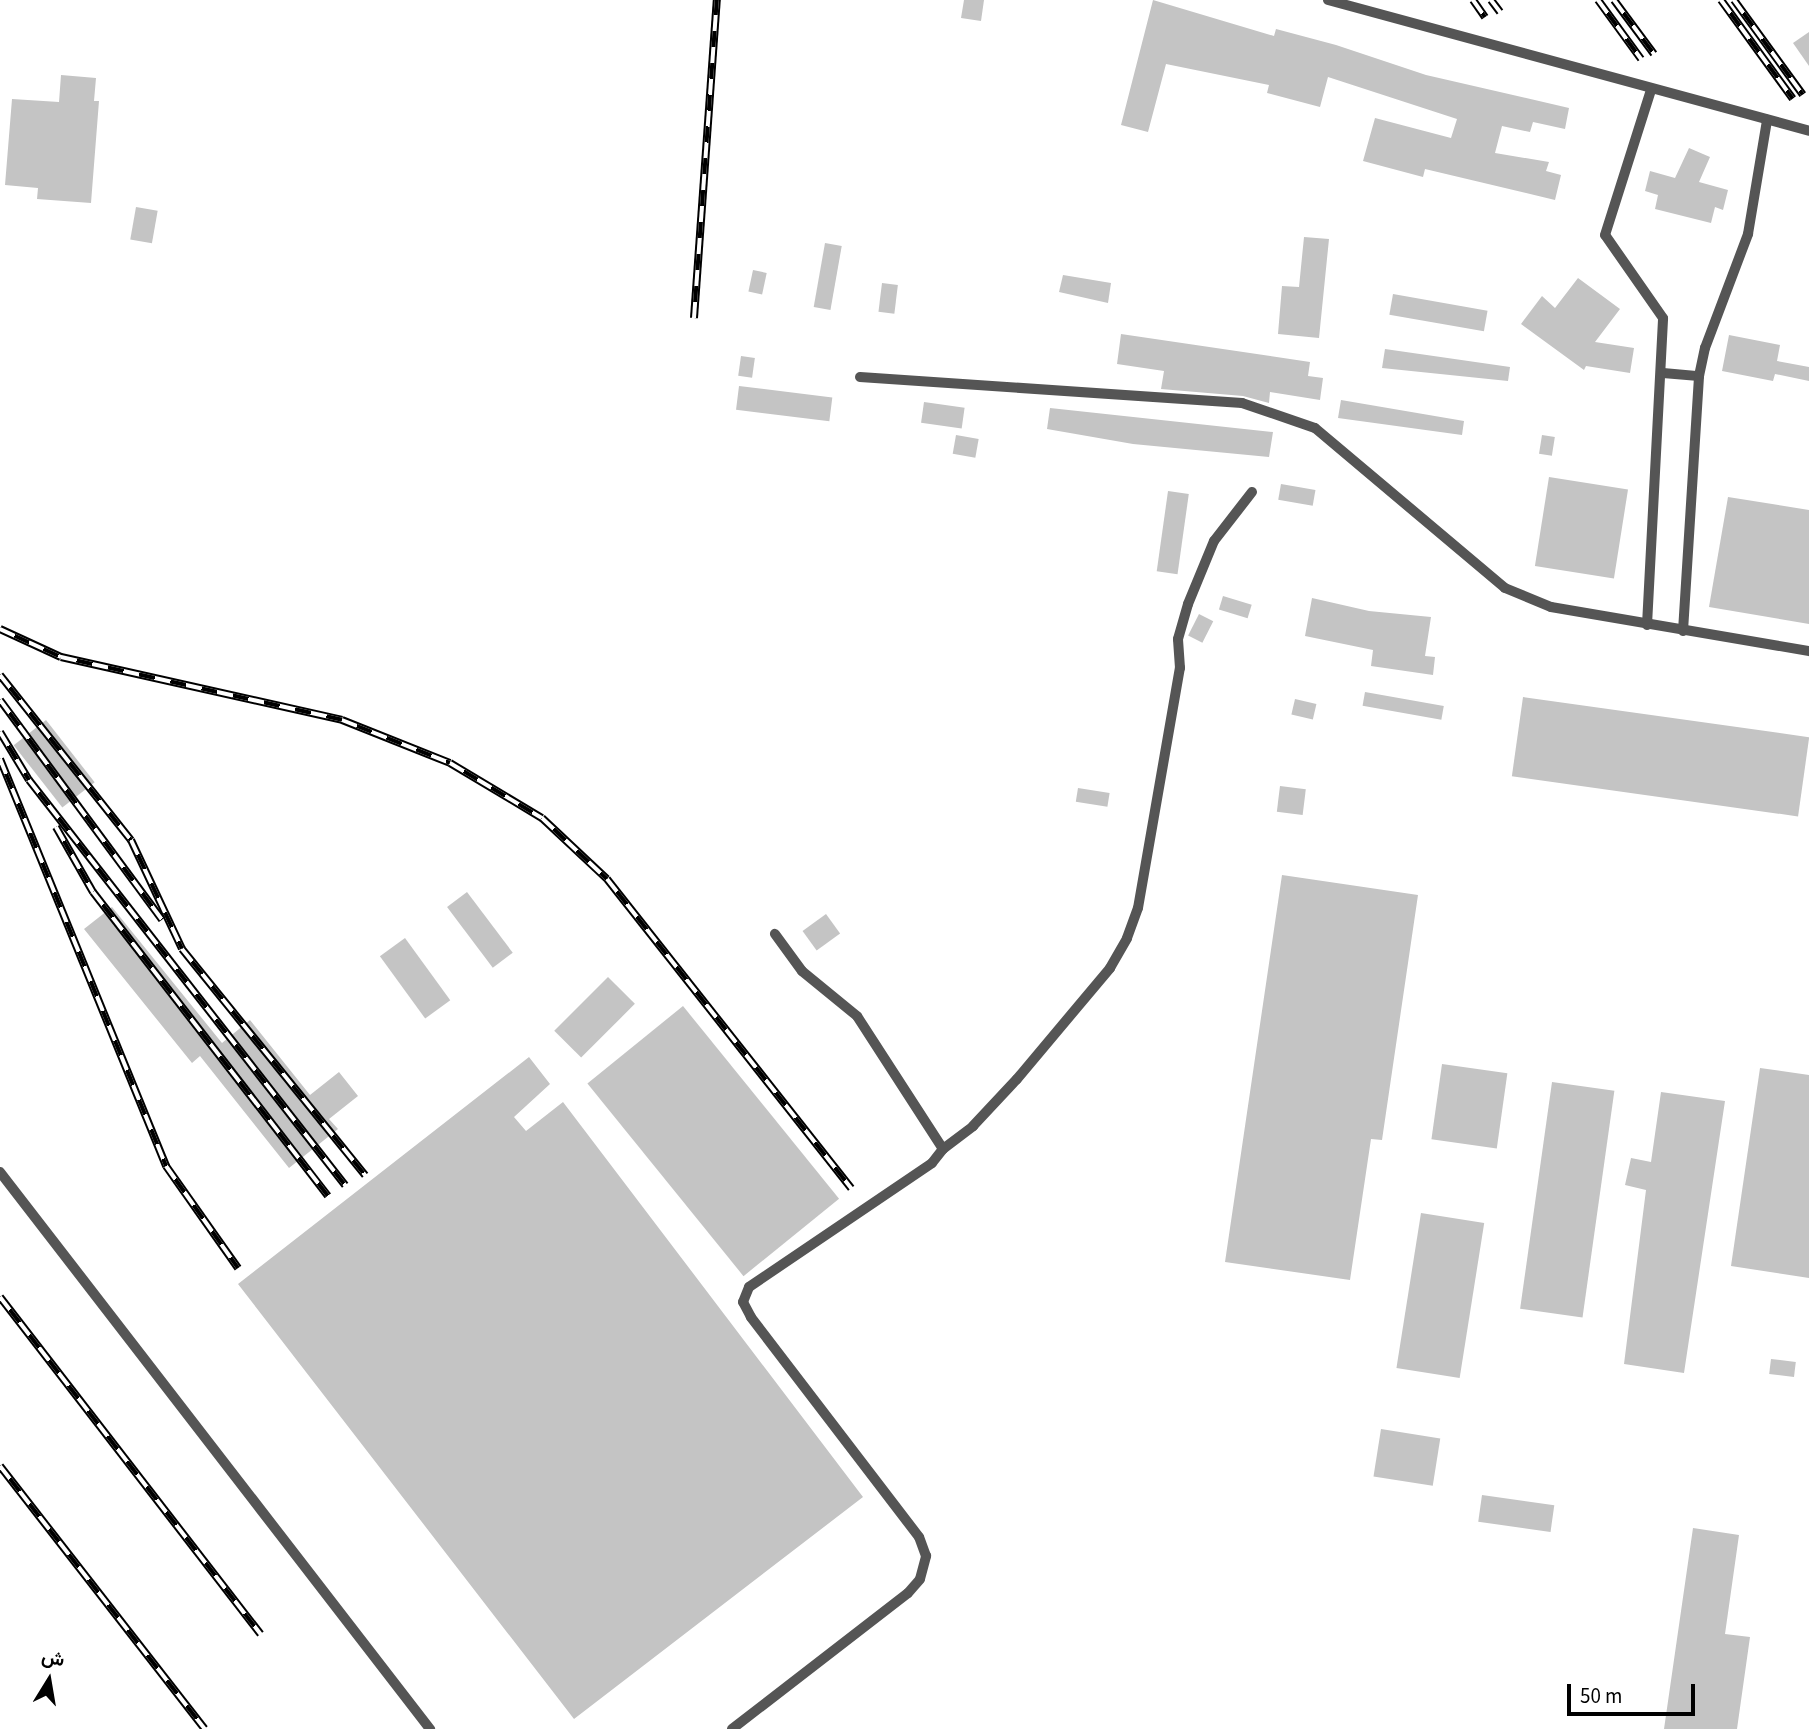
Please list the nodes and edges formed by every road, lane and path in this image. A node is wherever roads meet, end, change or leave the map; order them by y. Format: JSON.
{"nodes":[{"id":1,"x":1328,"y":0,"type":"edge"},
{"id":2,"x":1651,"y":90,"type":"junction"},
{"id":3,"x":1767,"y":120,"type":"junction"},
{"id":4,"x":1809,"y":131,"type":"edge"},
{"id":5,"x":1663,"y":373,"type":"junction"},
{"id":6,"x":1699,"y":376,"type":"junction"},
{"id":7,"x":860,"y":377,"type":"dead end"},
{"id":8,"x":1252,"y":492,"type":"dead end"},
{"id":9,"x":1647,"y":625,"type":"junction"},
{"id":10,"x":1683,"y":631,"type":"junction"},
{"id":11,"x":1809,"y":651,"type":"edge"},
{"id":12,"x":775,"y":934,"type":"dead end"},
{"id":13,"x":943,"y":1149,"type":"junction"},
{"id":14,"x":0,"y":1172,"type":"edge"},
{"id":15,"x":430,"y":1729,"type":"edge"},
{"id":16,"x":732,"y":1729,"type":"edge"}],
"edges":[{"from":1,"to":2,"type":"lane"},
{"from":2,"to":3,"type":"lane"},
{"from":2,"to":5,"type":"lane"},
{"from":3,"to":4,"type":"lane"},
{"from":3,"to":6,"type":"lane"},
{"from":5,"to":6,"type":"lane"},
{"from":5,"to":9,"type":"lane"},
{"from":6,"to":10,"type":"lane"},
{"from":7,"to":9,"type":"lane"},
{"from":8,"to":13,"type":"lane"},
{"from":9,"to":10,"type":"lane"},
{"from":10,"to":11,"type":"lane"},
{"from":12,"to":13,"type":"lane"},
{"from":13,"to":16,"type":"lane"},
{"from":14,"to":15,"type":"lane"}]}
